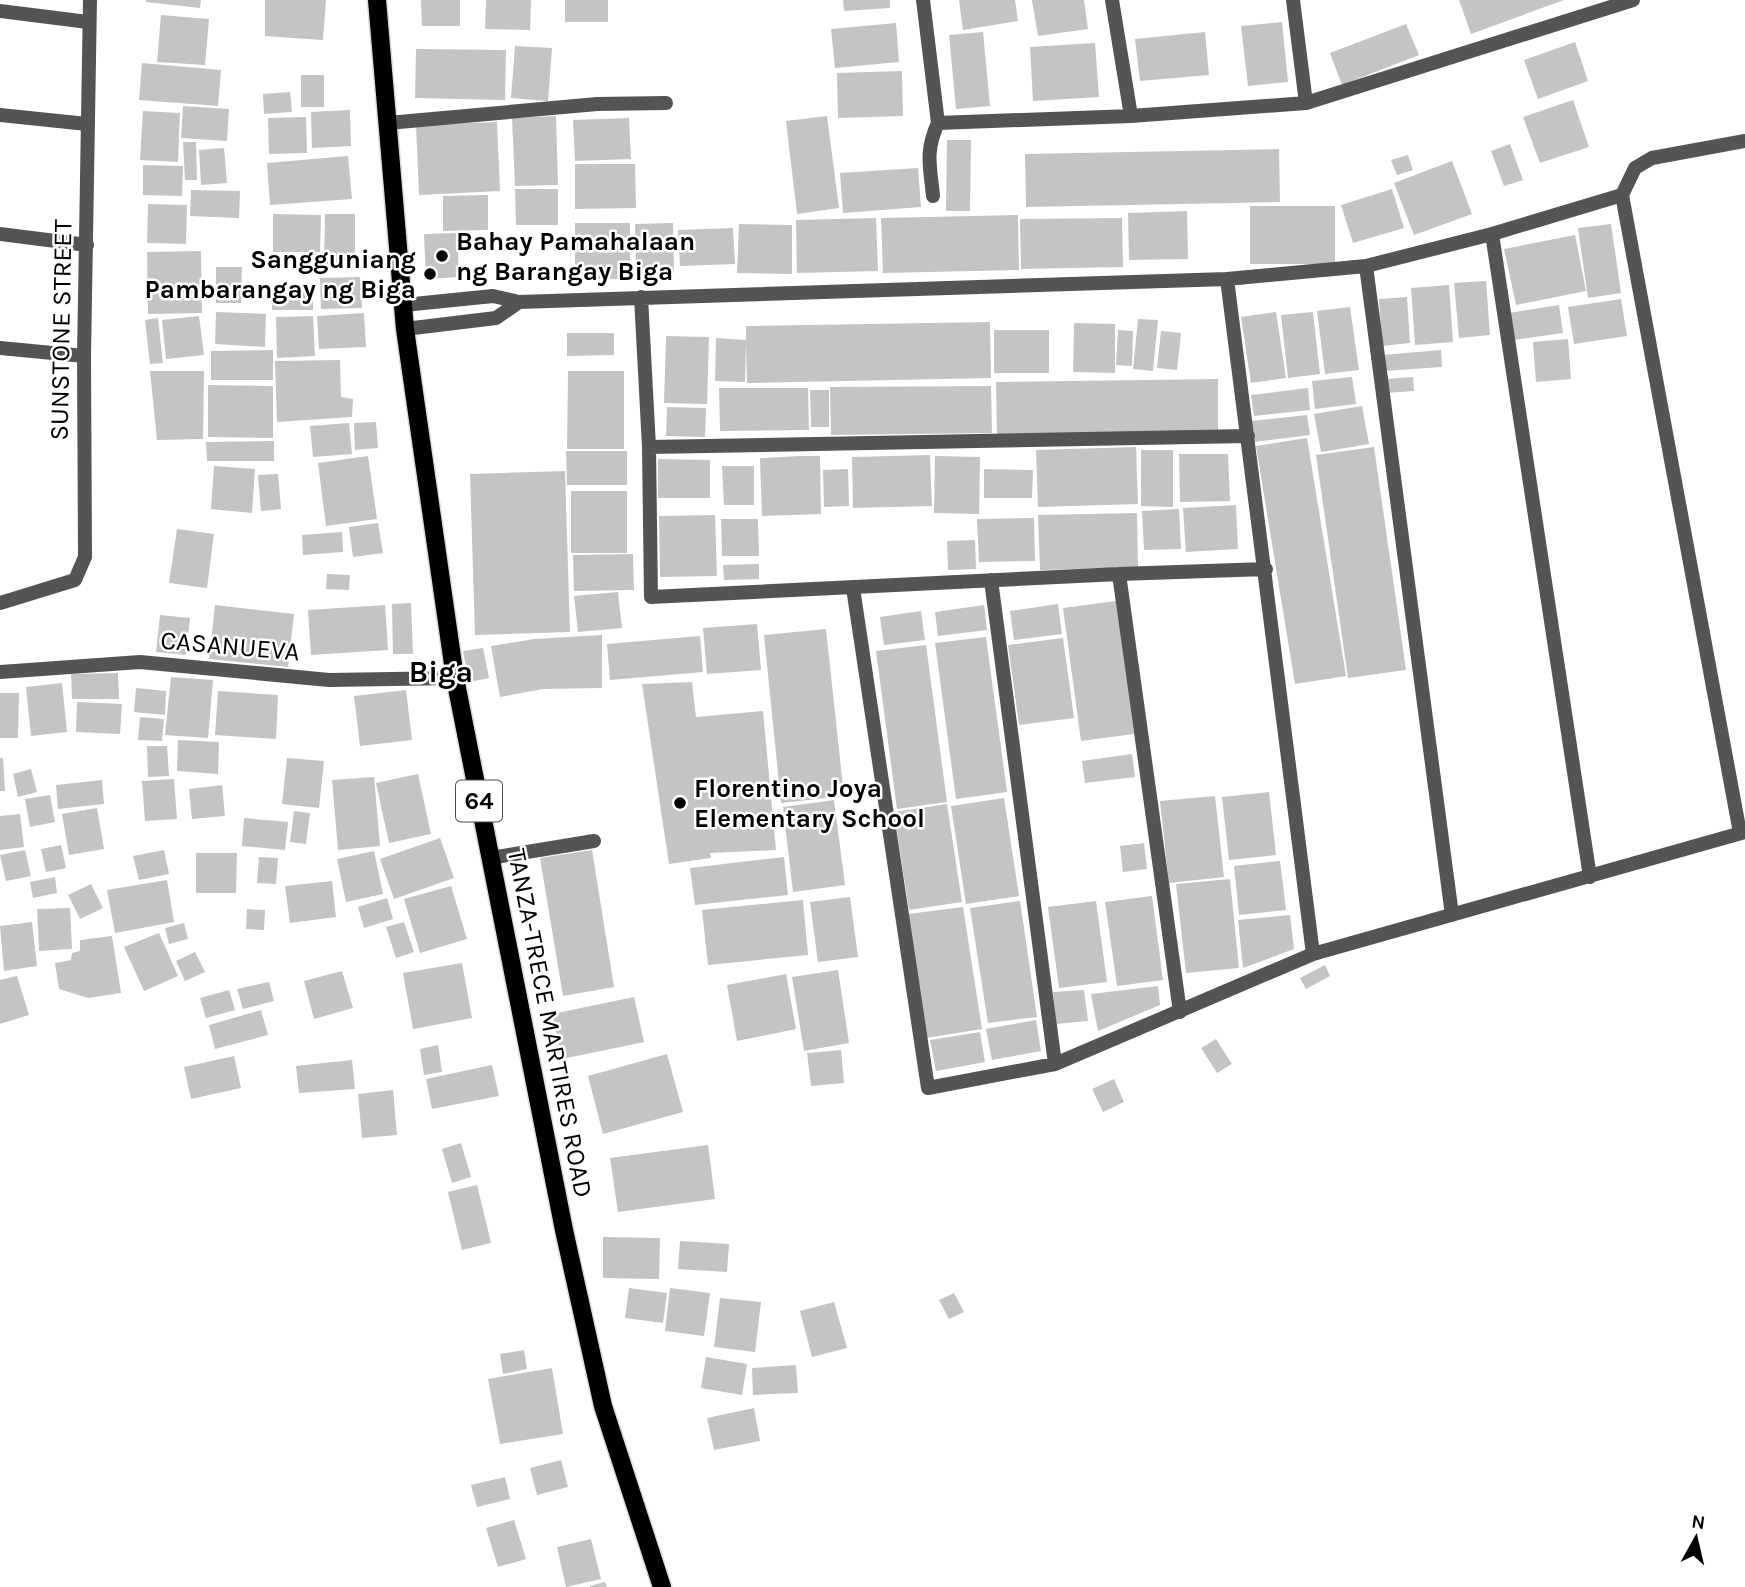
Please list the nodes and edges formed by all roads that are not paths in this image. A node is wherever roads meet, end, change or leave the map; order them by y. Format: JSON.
{"nodes":[{"id":1,"x":90,"y":0,"type":"edge"},
{"id":2,"x":377,"y":0,"type":"edge"},
{"id":3,"x":923,"y":0,"type":"edge"},
{"id":4,"x":1112,"y":0,"type":"edge"},
{"id":5,"x":1293,"y":0,"type":"edge"},
{"id":6,"x":1633,"y":0,"type":"edge"},
{"id":7,"x":0,"y":11,"type":"edge"},
{"id":8,"x":88,"y":22,"type":"junction"},
{"id":9,"x":666,"y":103,"type":"dead end"},
{"id":10,"x":1306,"y":103,"type":"junction"},
{"id":11,"x":0,"y":115,"type":"edge"},
{"id":12,"x":1131,"y":116,"type":"junction"},
{"id":13,"x":388,"y":123,"type":"junction"},
{"id":14,"x":938,"y":123,"type":"junction"},
{"id":15,"x":88,"y":124,"type":"junction"},
{"id":16,"x":1745,"y":141,"type":"edge"},
{"id":17,"x":1622,"y":195,"type":"junction"},
{"id":18,"x":933,"y":196,"type":"dead end"},
{"id":19,"x":0,"y":234,"type":"edge"},
{"id":20,"x":1492,"y":234,"type":"junction"},
{"id":21,"x":87,"y":245,"type":"junction"},
{"id":22,"x":1366,"y":266,"type":"junction"},
{"id":23,"x":1227,"y":279,"type":"junction"},
{"id":24,"x":641,"y":297,"type":"junction"},
{"id":25,"x":519,"y":302,"type":"junction"},
{"id":26,"x":404,"y":305,"type":"junction"},
{"id":27,"x":405,"y":329,"type":"junction"},
{"id":28,"x":0,"y":348,"type":"edge"},
{"id":29,"x":84,"y":356,"type":"junction"},
{"id":30,"x":1248,"y":436,"type":"junction"},
{"id":31,"x":649,"y":447,"type":"junction"},
{"id":32,"x":1266,"y":569,"type":"junction"},
{"id":33,"x":1119,"y":574,"type":"junction"},
{"id":34,"x":991,"y":580,"type":"junction"},
{"id":35,"x":853,"y":588,"type":"junction"},
{"id":36,"x":0,"y":603,"type":"edge"},
{"id":37,"x":0,"y":672,"type":"edge"},
{"id":38,"x":455,"y":678,"type":"junction"},
{"id":39,"x":1742,"y":832,"type":"edge"},
{"id":40,"x":594,"y":841,"type":"dead end"},
{"id":41,"x":490,"y":858,"type":"junction"},
{"id":42,"x":1590,"y":877,"type":"junction"},
{"id":43,"x":1452,"y":915,"type":"junction"},
{"id":44,"x":1313,"y":954,"type":"junction"},
{"id":45,"x":1180,"y":1012,"type":"junction"},
{"id":46,"x":1055,"y":1064,"type":"junction"},
{"id":47,"x":662,"y":1587,"type":"edge"}],
"edges":[{"from":1,"to":8,"type":"street","name":"SUNSTONE STREET"},
{"from":2,"to":13,"type":"main road","name":"TANZA-TRECE MARTIRES ROAD","number":"64"},
{"from":3,"to":14,"type":"street"},
{"from":4,"to":12,"type":"street"},
{"from":5,"to":10,"type":"street"},
{"from":6,"to":10,"type":"street"},
{"from":7,"to":8,"type":"street"},
{"from":8,"to":15,"type":"street","name":"SUNSTONE STREET"},
{"from":9,"to":13,"type":"street"},
{"from":10,"to":12,"type":"street"},
{"from":11,"to":15,"type":"street"},
{"from":12,"to":14,"type":"street"},
{"from":13,"to":26,"type":"main road","name":"TANZA-TRECE MARTIRES ROAD","number":"64"},
{"from":14,"to":18,"type":"street"},
{"from":15,"to":21,"type":"street","name":"SUNSTONE STREET"},
{"from":16,"to":17,"type":"street"},
{"from":17,"to":20,"type":"street"},
{"from":17,"to":39,"type":"street"},
{"from":19,"to":21,"type":"street"},
{"from":20,"to":22,"type":"street"},
{"from":20,"to":42,"type":"street"},
{"from":21,"to":29,"type":"street","name":"SUNSTONE STREET"},
{"from":22,"to":23,"type":"street"},
{"from":22,"to":43,"type":"street"},
{"from":23,"to":24,"type":"street"},
{"from":23,"to":30,"type":"street"},
{"from":24,"to":25,"type":"street"},
{"from":24,"to":31,"type":"street"},
{"from":25,"to":26,"type":"street"},
{"from":25,"to":27,"type":"street"},
{"from":26,"to":27,"type":"main road","name":"TANZA-TRECE MARTIRES ROAD","number":"64"},
{"from":27,"to":38,"type":"main road","name":"TANZA-TRECE MARTIRES ROAD","number":"64"},
{"from":28,"to":29,"type":"street"},
{"from":29,"to":36,"type":"street","name":"SUNSTONE STREET"},
{"from":30,"to":31,"type":"street"},
{"from":30,"to":32,"type":"street"},
{"from":31,"to":35,"type":"street"},
{"from":32,"to":33,"type":"street"},
{"from":32,"to":44,"type":"street"},
{"from":33,"to":34,"type":"street"},
{"from":33,"to":45,"type":"street"},
{"from":34,"to":35,"type":"street"},
{"from":34,"to":46,"type":"street"},
{"from":35,"to":46,"type":"street"},
{"from":37,"to":38,"type":"street","name":"CASANUEVA"},
{"from":38,"to":41,"type":"main road","name":"TANZA-TRECE MARTIRES ROAD","number":"64"},
{"from":39,"to":42,"type":"street"},
{"from":40,"to":41,"type":"street"},
{"from":41,"to":47,"type":"main road","name":"TANZA-TRECE MARTIRES ROAD","number":"64"},
{"from":42,"to":43,"type":"street"},
{"from":43,"to":44,"type":"street"},
{"from":44,"to":45,"type":"street"},
{"from":45,"to":46,"type":"street"}]}
